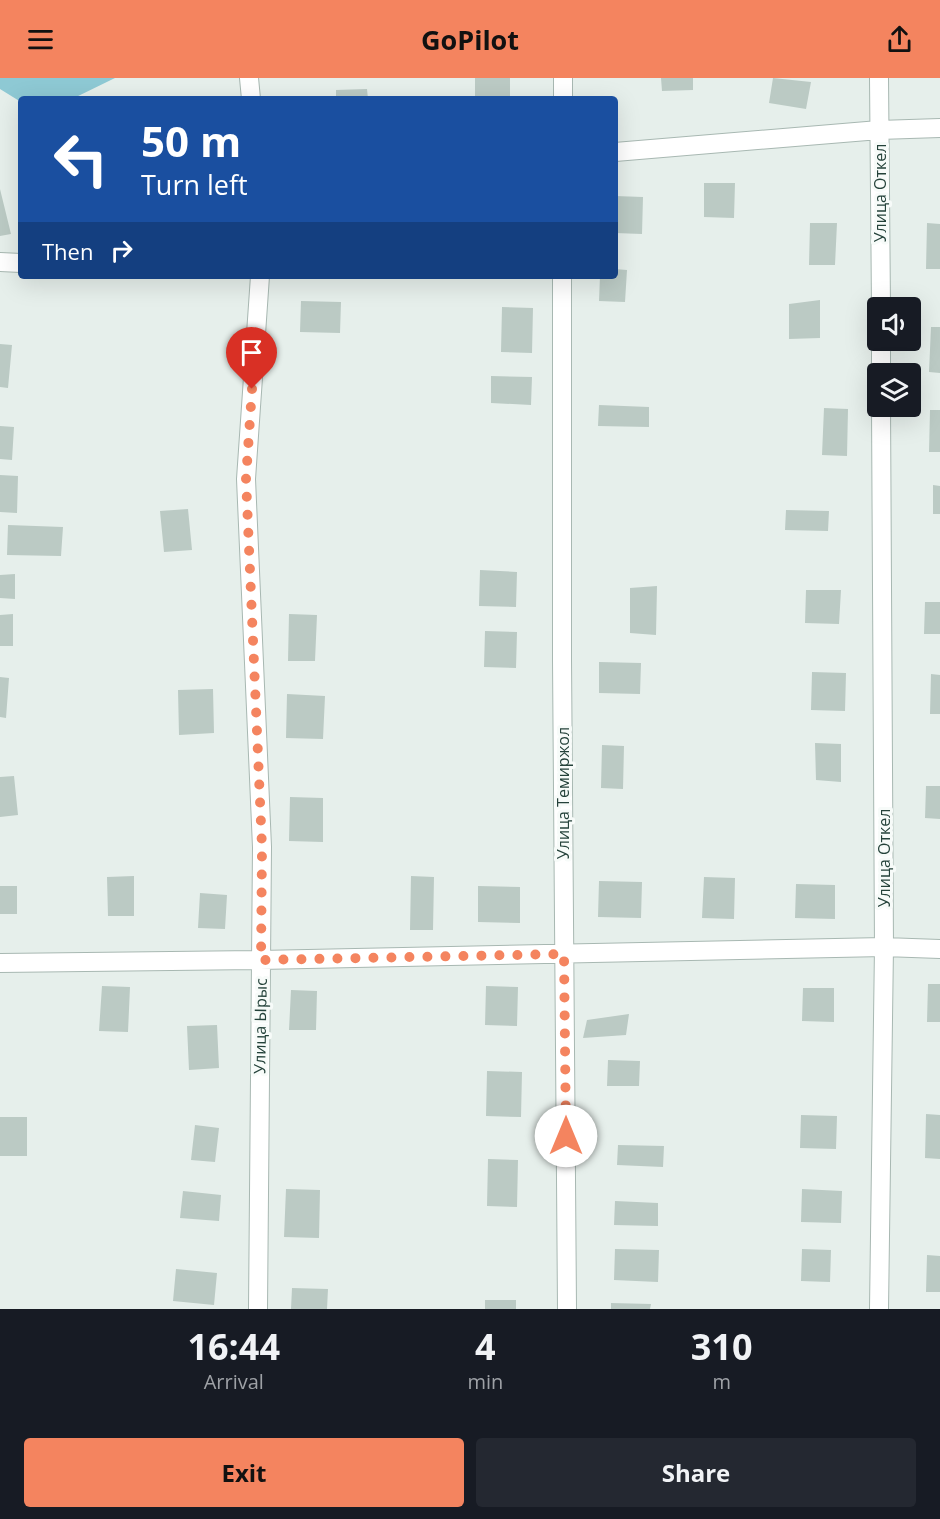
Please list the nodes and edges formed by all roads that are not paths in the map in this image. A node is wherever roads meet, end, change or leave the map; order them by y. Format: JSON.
{"nodes":[{"id":1,"x":249,"y":78,"type":"edge"},
{"id":2,"x":563,"y":78,"type":"edge"},
{"id":3,"x":879,"y":78,"type":"edge"},
{"id":4,"x":251,"y":96,"type":"edge"},
{"id":5,"x":563,"y":96,"type":"edge"},
{"id":6,"x":940,"y":128,"type":"edge"},
{"id":7,"x":879,"y":130,"type":"junction"},
{"id":8,"x":618,"y":152,"type":"edge"},
{"id":9,"x":0,"y":262,"type":"edge"},
{"id":10,"x":18,"y":263,"type":"edge"},
{"id":11,"x":260,"y":279,"type":"edge"},
{"id":12,"x":562,"y":279,"type":"edge"},
{"id":13,"x":880,"y":297,"type":"edge"},
{"id":14,"x":881,"y":417,"type":"edge"},
{"id":15,"x":884,"y":947,"type":"junction"},
{"id":16,"x":940,"y":949,"type":"edge"},
{"id":17,"x":564,"y":954,"type":"junction"},
{"id":18,"x":261,"y":960,"type":"junction"},
{"id":19,"x":0,"y":963,"type":"edge"},
{"id":20,"x":258,"y":1309,"type":"edge"},
{"id":21,"x":567,"y":1309,"type":"edge"},
{"id":22,"x":879,"y":1309,"type":"edge"}],
"edges":[{"from":1,"to":4,"type":"street"},
{"from":2,"to":5,"type":"street"},
{"from":3,"to":7,"type":"street","name":"Улица Откел"},
{"from":6,"to":7,"type":"street"},
{"from":7,"to":8,"type":"street"},
{"from":7,"to":13,"type":"street","name":"Улица Откел"},
{"from":9,"to":10,"type":"street"},
{"from":11,"to":18,"type":"street","name":"Улица Ырыс"},
{"from":12,"to":17,"type":"street","name":"Улица Темиржол"},
{"from":14,"to":15,"type":"street","name":"Улица Откел"},
{"from":15,"to":16,"type":"street"},
{"from":15,"to":17,"type":"street"},
{"from":15,"to":22,"type":"street","name":"Улица Откел"},
{"from":17,"to":18,"type":"street"},
{"from":17,"to":21,"type":"street","name":"Улица Темиржол"},
{"from":18,"to":19,"type":"street"},
{"from":18,"to":20,"type":"street","name":"Улица Ырыс"}]}
